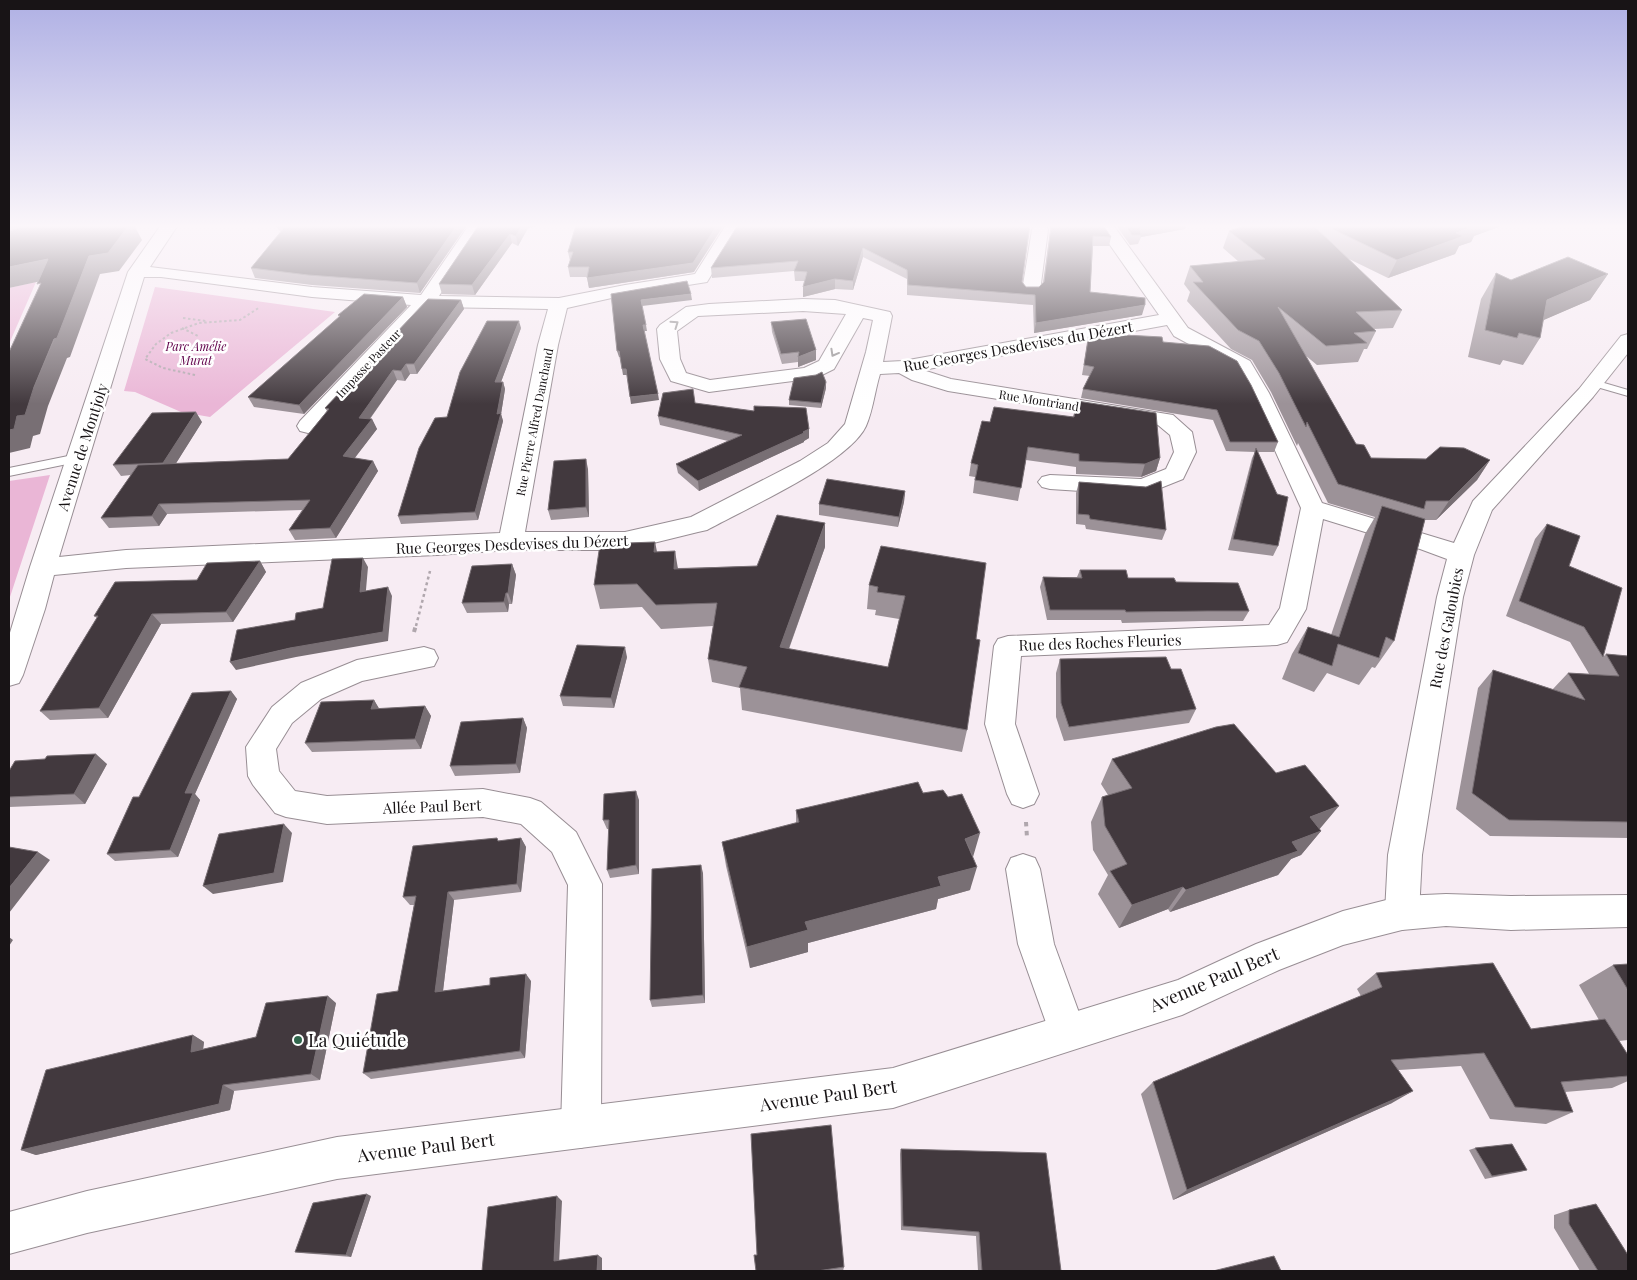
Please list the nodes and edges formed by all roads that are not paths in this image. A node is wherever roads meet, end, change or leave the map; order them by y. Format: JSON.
{"nodes":[{"id":1,"x":134,"y":285,"type":"edge"},
{"id":2,"x":251,"y":285,"type":"edge"},
{"id":3,"x":437,"y":285,"type":"edge"},
{"id":4,"x":658,"y":285,"type":"edge"},
{"id":5,"x":703,"y":285,"type":"edge"},
{"id":6,"x":1032,"y":285,"type":"edge"},
{"id":7,"x":1146,"y":285,"type":"edge"},
{"id":8,"x":1031,"y":292,"type":"edge"},
{"id":9,"x":426,"y":301,"type":"junction"},
{"id":10,"x":559,"y":304,"type":"junction"},
{"id":11,"x":709,"y":310,"type":"junction"},
{"id":12,"x":858,"y":310,"type":"junction"},
{"id":13,"x":1170,"y":319,"type":"junction"},
{"id":14,"x":1628,"y":340,"type":"edge"},
{"id":15,"x":871,"y":368,"type":"junction"},
{"id":16,"x":903,"y":368,"type":"junction"},
{"id":17,"x":1594,"y":383,"type":"junction"},
{"id":18,"x":1628,"y":394,"type":"edge"},
{"id":19,"x":308,"y":426,"type":"dead end"},
{"id":20,"x":78,"y":458,"type":"junction"},
{"id":21,"x":9,"y":472,"type":"edge"},
{"id":22,"x":1050,"y":482,"type":"dead end"},
{"id":23,"x":1313,"y":508,"type":"junction"},
{"id":24,"x":511,"y":541,"type":"junction"},
{"id":25,"x":1461,"y":555,"type":"junction"},
{"id":26,"x":43,"y":567,"type":"junction"},
{"id":27,"x":415,"y":659,"type":"road end"},
{"id":28,"x":9,"y":675,"type":"edge"},
{"id":29,"x":1023,"y":794,"type":"road end"},
{"id":30,"x":1023,"y":870,"type":"road end"},
{"id":31,"x":1628,"y":911,"type":"edge"},
{"id":32,"x":1402,"y":913,"type":"junction"},
{"id":33,"x":1067,"y":1032,"type":"junction"},
{"id":34,"x":581,"y":1128,"type":"junction"},
{"id":35,"x":9,"y":1232,"type":"edge"}],
"edges":[{"from":1,"to":20,"type":"street","name":"Avenue de Montjoly"},
{"from":2,"to":9,"type":"street"},
{"from":3,"to":9,"type":"street","name":"Impasse Pasteur"},
{"from":4,"to":10,"type":"street"},
{"from":5,"to":11,"type":"street"},
{"from":6,"to":8,"type":"street"},
{"from":7,"to":13,"type":"street"},
{"from":9,"to":10,"type":"street"},
{"from":9,"to":19,"type":"street","name":"Impasse Pasteur"},
{"from":10,"to":24,"type":"street","name":"Rue Pierre Alfred Danchaud"},
{"from":11,"to":12,"type":"street"},
{"from":12,"to":11,"type":"street","one_way":true},
{"from":12,"to":15,"type":"street"},
{"from":13,"to":16,"type":"street","name":"Rue Georges Desdevises du Dézert"},
{"from":13,"to":23,"type":"street"},
{"from":14,"to":17,"type":"street","name":"Rue des Galoubies"},
{"from":15,"to":16,"type":"street","name":"Rue Georges Desdevises du Dézert"},
{"from":15,"to":24,"type":"street","name":"Rue Georges Desdevises du Dézert"},
{"from":16,"to":22,"type":"street","name":"Rue Montriand"},
{"from":17,"to":18,"type":"lane"},
{"from":17,"to":25,"type":"street","name":"Rue des Galoubies"},
{"from":20,"to":21,"type":"lane"},
{"from":20,"to":26,"type":"street","name":"Avenue de Montjoly"},
{"from":23,"to":25,"type":"street"},
{"from":23,"to":29,"type":"street","name":"Rue des Roches Fleuries"},
{"from":24,"to":26,"type":"street","name":"Rue Georges Desdevises du Dézert"},
{"from":25,"to":32,"type":"street","name":"Rue des Galoubies"},
{"from":26,"to":28,"type":"street","name":"Avenue de Montjoly"},
{"from":27,"to":34,"type":"street","name":"Allée Paul Bert"},
{"from":30,"to":33,"type":"street"},
{"from":31,"to":32,"type":"street","name":"Avenue Paul Bert"},
{"from":32,"to":33,"type":"street","name":"Avenue Paul Bert"},
{"from":33,"to":34,"type":"street","name":"Avenue Paul Bert"},
{"from":34,"to":35,"type":"street","name":"Avenue Paul Bert"}]}
